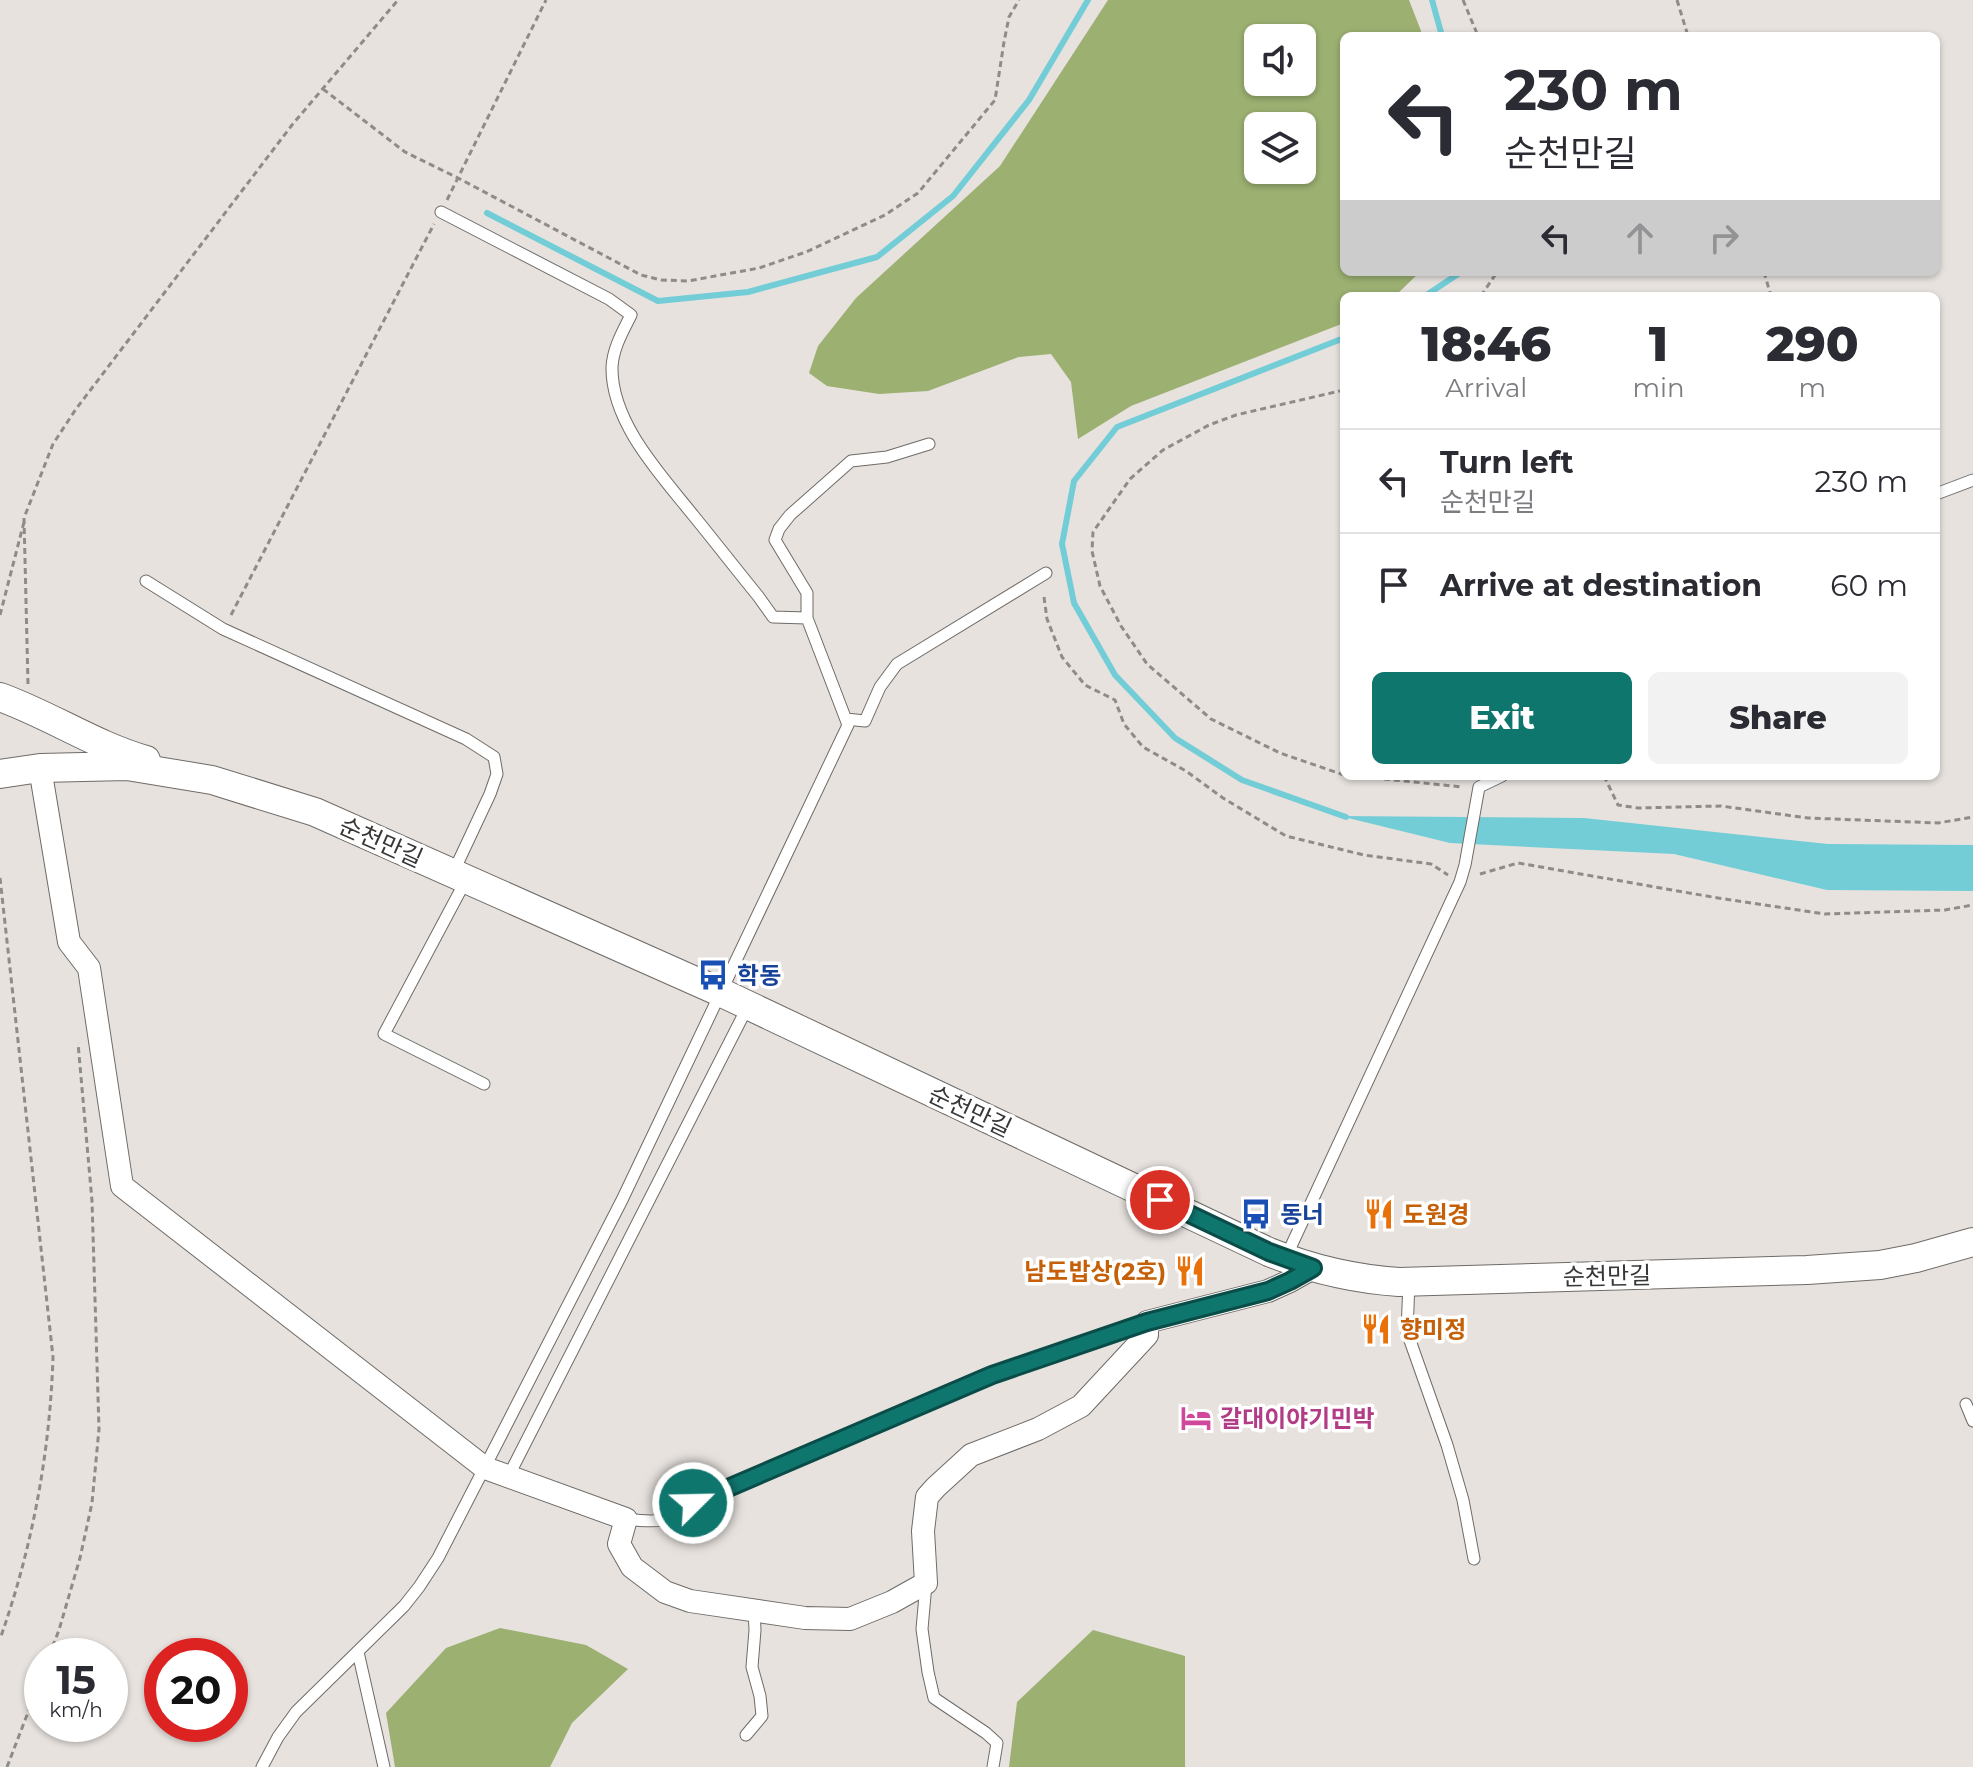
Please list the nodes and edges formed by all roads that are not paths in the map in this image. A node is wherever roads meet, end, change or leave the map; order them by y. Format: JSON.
{"nodes":[{"id":1,"x":441,"y":212,"type":"road end"},
{"id":2,"x":929,"y":444,"type":"dead end"},
{"id":3,"x":1973,"y":480,"type":"edge"},
{"id":4,"x":1940,"y":492,"type":"edge"},
{"id":5,"x":1046,"y":573,"type":"dead end"},
{"id":6,"x":146,"y":581,"type":"dead end"},
{"id":7,"x":807,"y":618,"type":"junction"},
{"id":8,"x":0,"y":697,"type":"edge"},
{"id":9,"x":846,"y":719,"type":"junction"},
{"id":10,"x":40,"y":768,"type":"junction"},
{"id":11,"x":0,"y":774,"type":"edge"},
{"id":12,"x":212,"y":780,"type":"junction"},
{"id":13,"x":1494,"y":780,"type":"edge"},
{"id":14,"x":459,"y":876,"type":"junction"},
{"id":15,"x":720,"y":992,"type":"junction"},
{"id":16,"x":748,"y":1006,"type":"junction"},
{"id":17,"x":484,"y":1084,"type":"dead end"},
{"id":18,"x":1973,"y":1242,"type":"edge"},
{"id":19,"x":1286,"y":1259,"type":"junction"},
{"id":20,"x":1313,"y":1268,"type":"junction"},
{"id":21,"x":1409,"y":1282,"type":"junction"},
{"id":22,"x":1147,"y":1322,"type":"junction"},
{"id":23,"x":1966,"y":1404,"type":"dead end"},
{"id":24,"x":1973,"y":1421,"type":"edge"},
{"id":25,"x":485,"y":1468,"type":"junction"},
{"id":26,"x":508,"y":1477,"type":"junction"},
{"id":27,"x":626,"y":1519,"type":"junction"},
{"id":28,"x":1474,"y":1559,"type":"dead end"},
{"id":29,"x":926,"y":1583,"type":"junction"},
{"id":30,"x":754,"y":1610,"type":"junction"},
{"id":31,"x":358,"y":1652,"type":"junction"},
{"id":32,"x":746,"y":1735,"type":"dead end"},
{"id":33,"x":262,"y":1767,"type":"edge"},
{"id":34,"x":384,"y":1767,"type":"edge"},
{"id":35,"x":993,"y":1767,"type":"edge"}],
"edges":[{"from":1,"to":7,"type":"lane"},
{"from":2,"to":7,"type":"lane"},
{"from":3,"to":4,"type":"lane"},
{"from":5,"to":9,"type":"lane"},
{"from":6,"to":14,"type":"lane"},
{"from":7,"to":9,"type":"lane"},
{"from":8,"to":12,"type":"street"},
{"from":9,"to":15,"type":"lane"},
{"from":10,"to":11,"type":"street","name":"순천만길"},
{"from":10,"to":12,"type":"street","name":"순천만길"},
{"from":10,"to":25,"type":"street"},
{"from":12,"to":14,"type":"street","name":"순천만길"},
{"from":13,"to":19,"type":"lane"},
{"from":14,"to":15,"type":"street","name":"순천만길"},
{"from":14,"to":17,"type":"lane"},
{"from":15,"to":16,"type":"street","name":"순천만길"},
{"from":15,"to":25,"type":"lane"},
{"from":16,"to":19,"type":"street","name":"순천만길"},
{"from":16,"to":26,"type":"lane"},
{"from":18,"to":21,"type":"street","name":"순천만길"},
{"from":19,"to":20,"type":"street","name":"순천만길"},
{"from":20,"to":21,"type":"street","name":"순천만길"},
{"from":20,"to":22,"type":"street"},
{"from":21,"to":28,"type":"lane"},
{"from":22,"to":27,"type":"lane"},
{"from":22,"to":29,"type":"street"},
{"from":23,"to":24,"type":"lane"},
{"from":25,"to":26,"type":"street"},
{"from":25,"to":31,"type":"lane"},
{"from":26,"to":27,"type":"street"},
{"from":27,"to":30,"type":"street"},
{"from":29,"to":30,"type":"street"},
{"from":29,"to":35,"type":"lane"},
{"from":30,"to":32,"type":"lane"},
{"from":31,"to":33,"type":"lane"},
{"from":31,"to":34,"type":"lane"}]}
